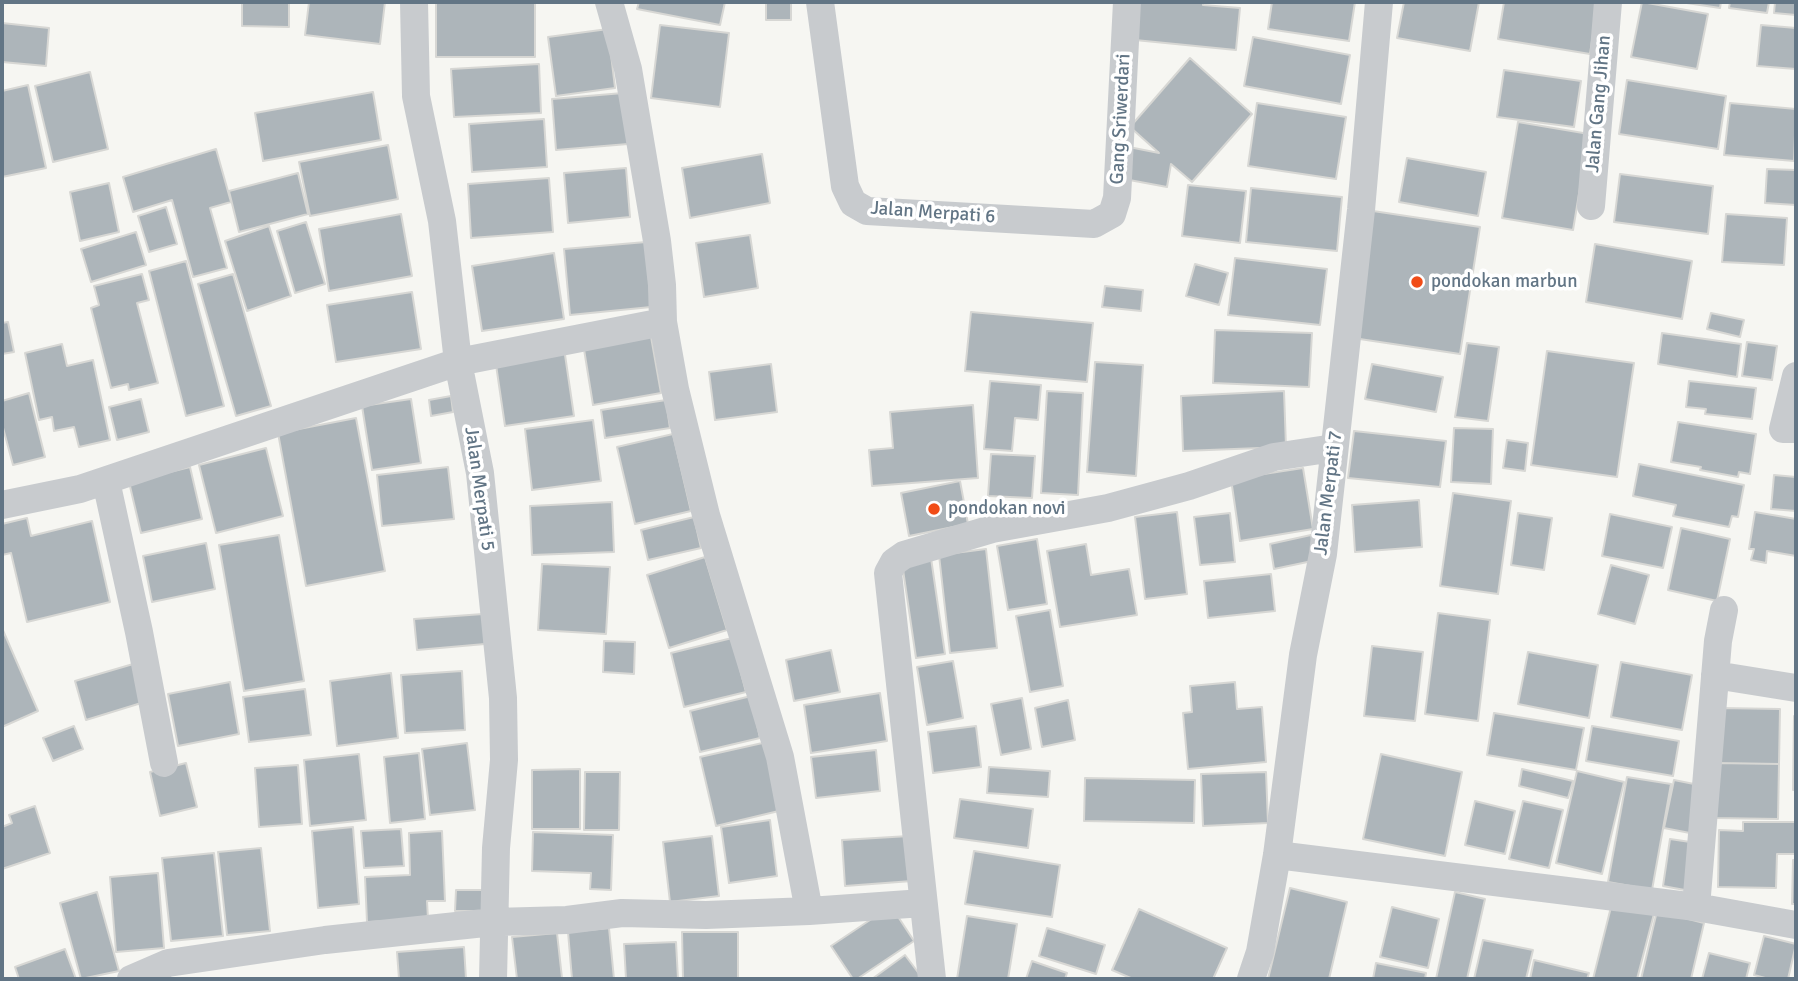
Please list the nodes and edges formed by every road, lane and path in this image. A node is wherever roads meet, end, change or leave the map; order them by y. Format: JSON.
{"nodes":[{"id":1,"x":414,"y":2,"type":"edge"},
{"id":2,"x":608,"y":2,"type":"edge"},
{"id":3,"x":820,"y":2,"type":"edge"},
{"id":4,"x":1127,"y":2,"type":"edge"},
{"id":5,"x":1379,"y":2,"type":"edge"},
{"id":6,"x":1608,"y":2,"type":"edge"},
{"id":7,"x":1591,"y":206,"type":"dead end"},
{"id":8,"x":1094,"y":224,"type":"joint"},
{"id":9,"x":663,"y":322,"type":"junction"},
{"id":10,"x":458,"y":362,"type":"junction"},
{"id":11,"x":1796,"y":376,"type":"edge"},
{"id":12,"x":1789,"y":429,"type":"edge"},
{"id":13,"x":1334,"y":448,"type":"junction"},
{"id":14,"x":106,"y":481,"type":"junction"},
{"id":15,"x":2,"y":505,"type":"edge"},
{"id":16,"x":1724,"y":610,"type":"dead end"},
{"id":17,"x":1715,"y":675,"type":"junction"},
{"id":18,"x":1796,"y":688,"type":"edge"},
{"id":19,"x":163,"y":763,"type":"dead end"},
{"id":20,"x":1277,"y":855,"type":"junction"},
{"id":21,"x":923,"y":903,"type":"junction"},
{"id":22,"x":1696,"y":907,"type":"junction"},
{"id":23,"x":809,"y":911,"type":"junction"},
{"id":24,"x":494,"y":922,"type":"junction"},
{"id":25,"x":1796,"y":925,"type":"edge"},
{"id":26,"x":131,"y":979,"type":"edge"},
{"id":27,"x":494,"y":979,"type":"edge"},
{"id":28,"x":932,"y":979,"type":"edge"},
{"id":29,"x":1251,"y":979,"type":"edge"}],
"edges":[{"from":1,"to":10,"type":"street","name":"Jalan Merpati 5"},
{"from":2,"to":9,"type":"street"},
{"from":3,"to":8,"type":"street","name":"Jalan Merpati 6"},
{"from":4,"to":8,"type":"street","name":"Gang Sriwerdari"},
{"from":5,"to":13,"type":"street","name":"Jalan Merpati 7"},
{"from":6,"to":7,"type":"street","name":"Jalan Gang Jihan"},
{"from":9,"to":10,"type":"street"},
{"from":9,"to":23,"type":"street"},
{"from":10,"to":14,"type":"street"},
{"from":10,"to":24,"type":"street","name":"Jalan Merpati 5"},
{"from":11,"to":12,"type":"street"},
{"from":13,"to":20,"type":"street","name":"Jalan Merpati 7"},
{"from":13,"to":21,"type":"street"},
{"from":14,"to":15,"type":"street"},
{"from":14,"to":19,"type":"street"},
{"from":16,"to":17,"type":"street"},
{"from":17,"to":18,"type":"street"},
{"from":17,"to":22,"type":"street"},
{"from":20,"to":22,"type":"street"},
{"from":20,"to":29,"type":"street","name":"Jalan Merpati 7"},
{"from":21,"to":23,"type":"street"},
{"from":21,"to":28,"type":"street"},
{"from":22,"to":25,"type":"street"},
{"from":23,"to":24,"type":"street"},
{"from":24,"to":26,"type":"street"},
{"from":24,"to":27,"type":"street","name":"Jalan Merpati 5"}]}
